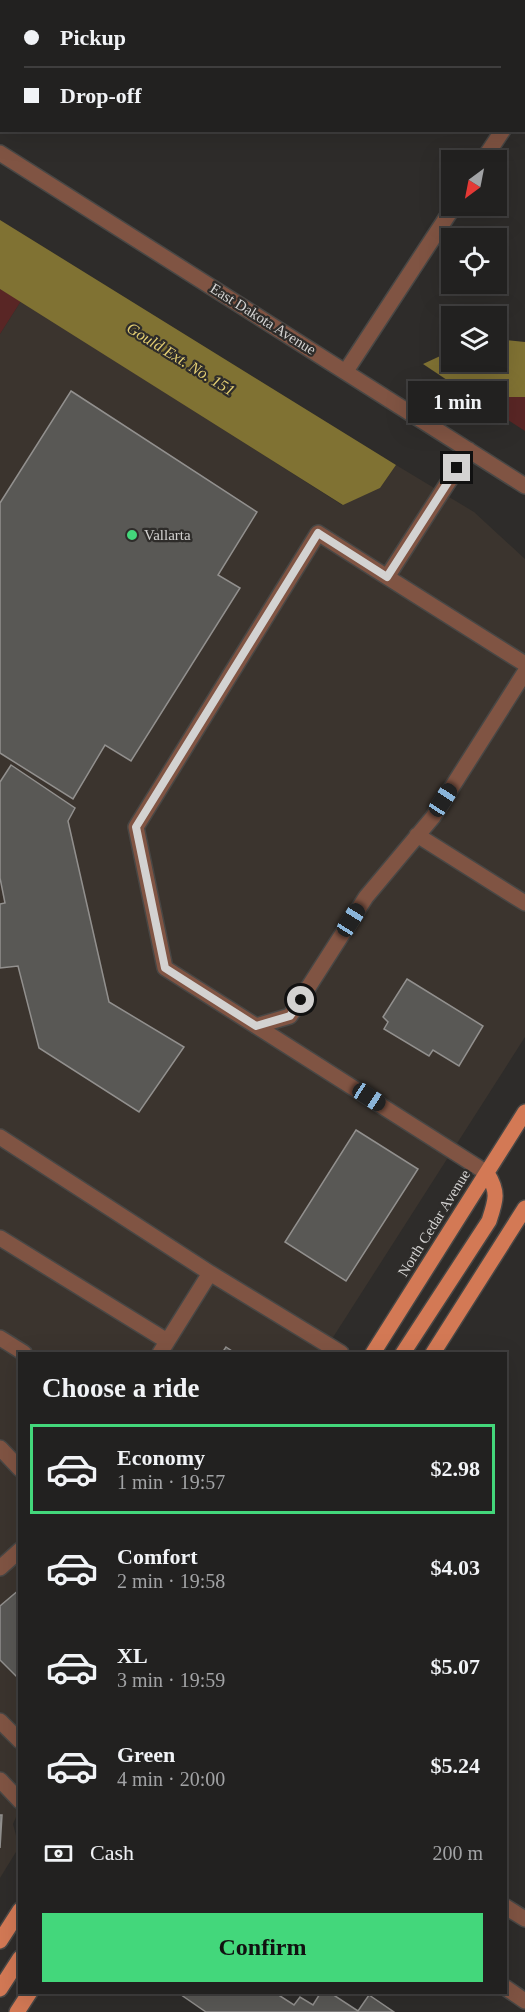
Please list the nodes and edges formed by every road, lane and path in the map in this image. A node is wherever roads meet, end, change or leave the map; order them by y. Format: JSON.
{"nodes":[{"id":1,"x":501,"y":132,"type":"edge"},
{"id":2,"x":489,"y":150,"type":"edge"},
{"id":3,"x":0,"y":153,"type":"edge"},
{"id":4,"x":447,"y":216,"type":"edge"},
{"id":5,"x":346,"y":371,"type":"junction"},
{"id":6,"x":469,"y":450,"type":"junction"},
{"id":7,"x":525,"y":486,"type":"edge"},
{"id":8,"x":387,"y":577,"type":"junction"},
{"id":9,"x":525,"y":664,"type":"edge"},
{"id":10,"x":525,"y":672,"type":"edge"},
{"id":11,"x":417,"y":835,"type":"junction"},
{"id":12,"x":525,"y":903,"type":"edge"},
{"id":13,"x":256,"y":1026,"type":"junction"},
{"id":14,"x":525,"y":1113,"type":"edge"},
{"id":15,"x":0,"y":1137,"type":"edge"},
{"id":16,"x":487,"y":1173,"type":"junction"},
{"id":17,"x":525,"y":1208,"type":"edge"},
{"id":18,"x":0,"y":1238,"type":"edge"},
{"id":19,"x":210,"y":1273,"type":"junction"},
{"id":20,"x":0,"y":1338,"type":"edge"},
{"id":21,"x":164,"y":1347,"type":"edge"},
{"id":22,"x":22,"y":1352,"type":"edge"},
{"id":23,"x":339,"y":1352,"type":"edge"},
{"id":24,"x":373,"y":1352,"type":"edge"},
{"id":25,"x":404,"y":1352,"type":"edge"},
{"id":26,"x":434,"y":1352,"type":"edge"},
{"id":27,"x":0,"y":1448,"type":"edge"},
{"id":28,"x":18,"y":1466,"type":"edge"},
{"id":29,"x":18,"y":1552,"type":"edge"},
{"id":30,"x":0,"y":1568,"type":"edge"},
{"id":31,"x":0,"y":1721,"type":"edge"},
{"id":32,"x":18,"y":1739,"type":"edge"},
{"id":33,"x":0,"y":1780,"type":"edge"},
{"id":34,"x":18,"y":1799,"type":"edge"},
{"id":35,"x":507,"y":1908,"type":"edge"},
{"id":36,"x":18,"y":1913,"type":"edge"},
{"id":37,"x":525,"y":1919,"type":"edge"},
{"id":38,"x":0,"y":1941,"type":"edge"},
{"id":39,"x":18,"y":1961,"type":"edge"},
{"id":40,"x":0,"y":1989,"type":"edge"},
{"id":41,"x":507,"y":1989,"type":"edge"},
{"id":42,"x":29,"y":1994,"type":"edge"},
{"id":43,"x":525,"y":2001,"type":"edge"},
{"id":44,"x":17,"y":2012,"type":"edge"}],
"edges":[{"from":1,"to":2,"type":"street"},
{"from":3,"to":5,"type":"street","name":"East Dakota Avenue"},
{"from":4,"to":5,"type":"street"},
{"from":5,"to":6,"type":"street","name":"East Dakota Avenue"},
{"from":6,"to":7,"type":"street","name":"East Dakota Avenue"},
{"from":6,"to":8,"type":"street"},
{"from":8,"to":9,"type":"street"},
{"from":8,"to":13,"type":"street"},
{"from":10,"to":11,"type":"street"},
{"from":11,"to":12,"type":"street"},
{"from":11,"to":13,"type":"street"},
{"from":13,"to":16,"type":"street"},
{"from":14,"to":16,"type":"main road","name":"North Cedar Avenue"},
{"from":15,"to":19,"type":"street"},
{"from":16,"to":24,"type":"main road","name":"North Cedar Avenue"},
{"from":16,"to":25,"type":"main road"},
{"from":17,"to":26,"type":"main road"},
{"from":18,"to":21,"type":"street"},
{"from":19,"to":21,"type":"street"},
{"from":19,"to":23,"type":"street"},
{"from":20,"to":22,"type":"street"},
{"from":27,"to":28,"type":"street"},
{"from":29,"to":30,"type":"street"},
{"from":31,"to":32,"type":"street"},
{"from":33,"to":34,"type":"street"},
{"from":35,"to":37,"type":"street"},
{"from":36,"to":38,"type":"main road"},
{"from":39,"to":40,"type":"main road"},
{"from":41,"to":43,"type":"street"},
{"from":42,"to":44,"type":"main road"}]}
